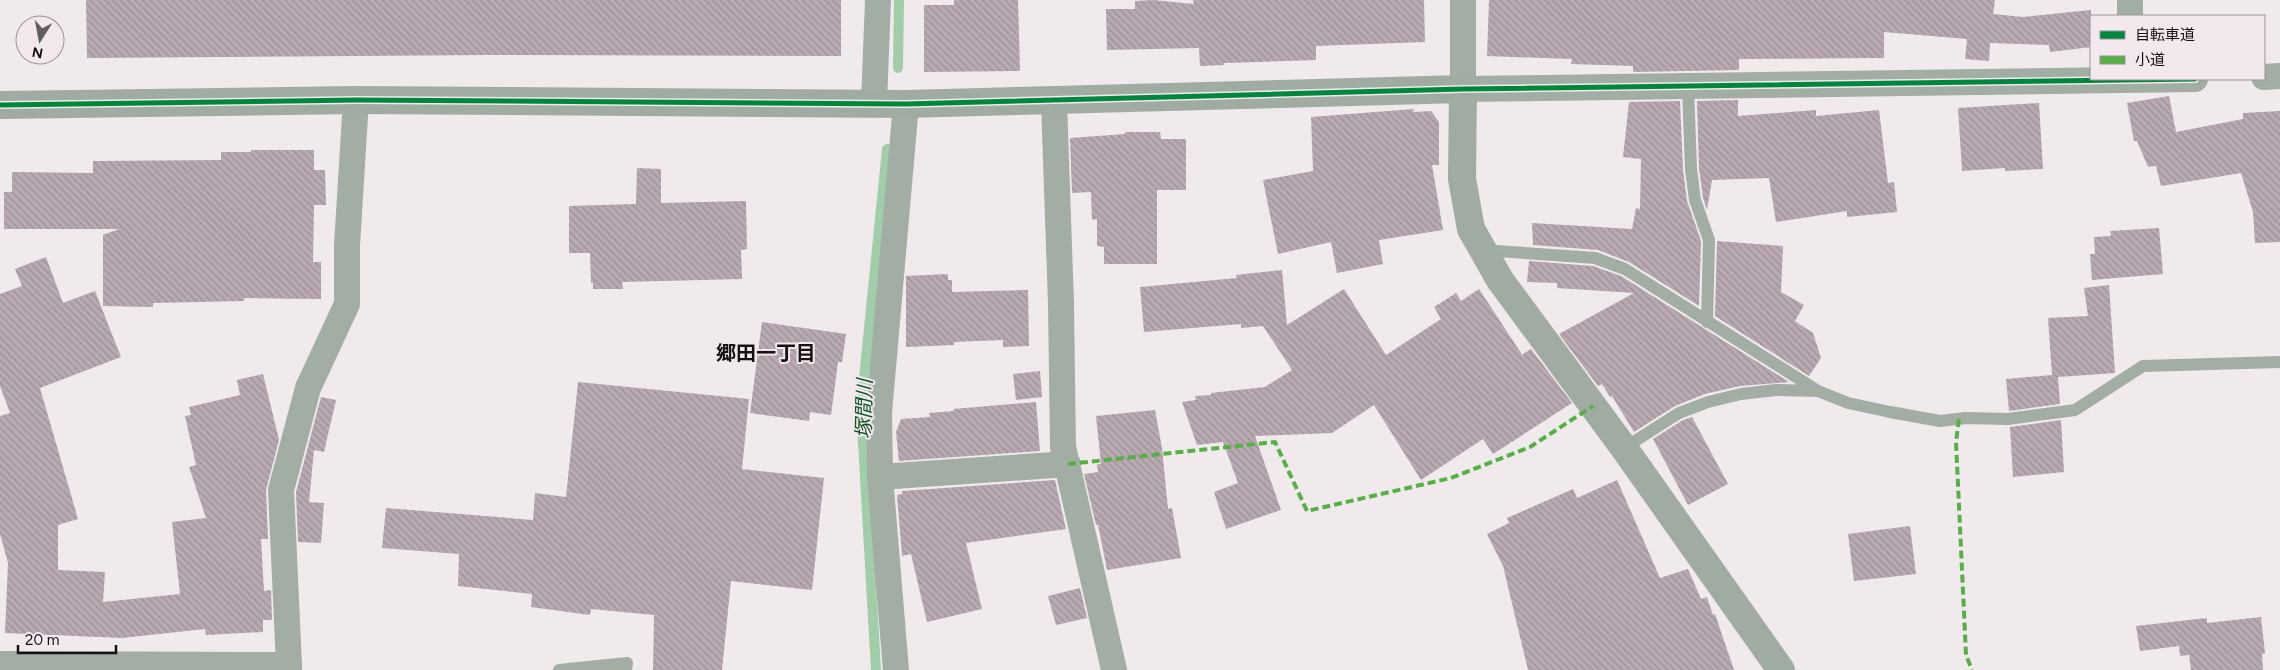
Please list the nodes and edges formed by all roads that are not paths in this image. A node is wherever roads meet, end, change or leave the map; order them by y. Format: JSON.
{"nodes":[{"id":1,"x":878,"y":0,"type":"edge"},
{"id":2,"x":1463,"y":0,"type":"edge"},
{"id":3,"x":2130,"y":0,"type":"edge"},
{"id":4,"x":2130,"y":15,"type":"edge"},
{"id":5,"x":2280,"y":76,"type":"edge"},
{"id":6,"x":2265,"y":77,"type":"edge"},
{"id":7,"x":2131,"y":80,"type":"edge"},
{"id":8,"x":1688,"y":86,"type":"junction"},
{"id":9,"x":1463,"y":90,"type":"junction"},
{"id":10,"x":356,"y":100,"type":"junction"},
{"id":11,"x":1054,"y":102,"type":"junction"},
{"id":12,"x":874,"y":103,"type":"junction"},
{"id":13,"x":906,"y":104,"type":"junction"},
{"id":14,"x":0,"y":105,"type":"edge"},
{"id":15,"x":1483,"y":250,"type":"junction"},
{"id":16,"x":1707,"y":322,"type":"junction"},
{"id":17,"x":2280,"y":362,"type":"edge"},
{"id":18,"x":1818,"y":391,"type":"junction"},
{"id":19,"x":1624,"y":448,"type":"junction"},
{"id":20,"x":1068,"y":464,"type":"junction"},
{"id":21,"x":880,"y":477,"type":"junction"},
{"id":22,"x":0,"y":664,"type":"edge"},
{"id":23,"x":97,"y":667,"type":"edge"},
{"id":24,"x":289,"y":668,"type":"edge"},
{"id":25,"x":559,"y":670,"type":"edge"},
{"id":26,"x":626,"y":670,"type":"edge"},
{"id":27,"x":896,"y":670,"type":"edge"},
{"id":28,"x":1114,"y":670,"type":"edge"},
{"id":29,"x":1781,"y":670,"type":"edge"}],
"edges":[{"from":1,"to":12,"type":"street"},
{"from":2,"to":9,"type":"street"},
{"from":3,"to":4,"type":"street"},
{"from":5,"to":6,"type":"street"},
{"from":7,"to":8,"type":"street"},
{"from":8,"to":9,"type":"street"},
{"from":8,"to":16,"type":"lane"},
{"from":9,"to":11,"type":"street"},
{"from":9,"to":15,"type":"street"},
{"from":10,"to":12,"type":"street"},
{"from":10,"to":14,"type":"street"},
{"from":10,"to":24,"type":"street"},
{"from":11,"to":13,"type":"street"},
{"from":11,"to":20,"type":"street"},
{"from":12,"to":13,"type":"street"},
{"from":13,"to":21,"type":"street"},
{"from":15,"to":16,"type":"lane"},
{"from":15,"to":19,"type":"street"},
{"from":16,"to":18,"type":"lane"},
{"from":17,"to":18,"type":"lane"},
{"from":18,"to":19,"type":"lane"},
{"from":19,"to":29,"type":"street"},
{"from":20,"to":21,"type":"street"},
{"from":20,"to":28,"type":"street"},
{"from":21,"to":27,"type":"street"},
{"from":22,"to":23,"type":"street"},
{"from":23,"to":24,"type":"street"},
{"from":25,"to":26,"type":"lane"}]}
